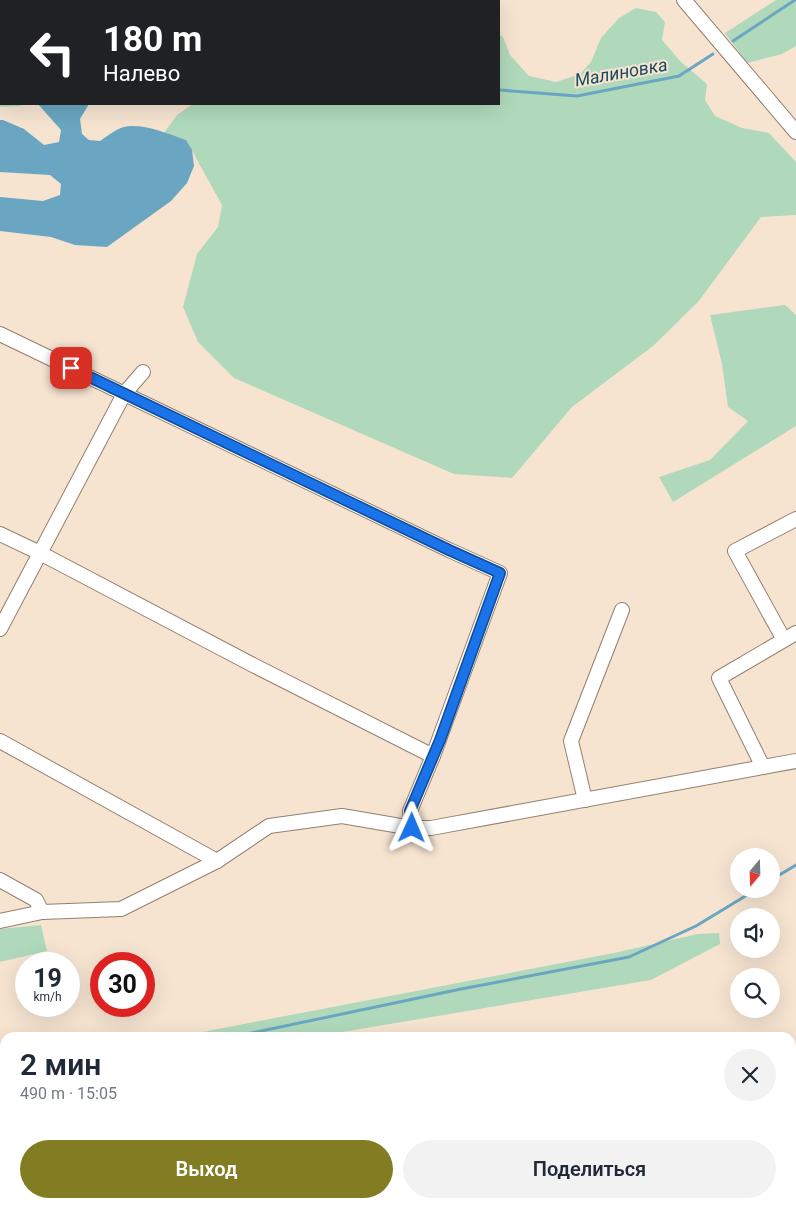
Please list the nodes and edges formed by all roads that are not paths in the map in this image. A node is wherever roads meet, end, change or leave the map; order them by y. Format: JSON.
{"nodes":[{"id":1,"x":684,"y":0,"type":"edge"},
{"id":2,"x":796,"y":132,"type":"edge"},
{"id":3,"x":0,"y":334,"type":"edge"},
{"id":4,"x":143,"y":372,"type":"dead end"},
{"id":5,"x":124,"y":394,"type":"junction"},
{"id":6,"x":796,"y":518,"type":"edge"},
{"id":7,"x":0,"y":534,"type":"edge"},
{"id":8,"x":40,"y":553,"type":"junction"},
{"id":9,"x":622,"y":610,"type":"dead end"},
{"id":10,"x":0,"y":629,"type":"edge"},
{"id":11,"x":790,"y":636,"type":"edge"},
{"id":12,"x":0,"y":741,"type":"edge"},
{"id":13,"x":433,"y":756,"type":"junction"},
{"id":14,"x":796,"y":761,"type":"edge"},
{"id":15,"x":763,"y":767,"type":"junction"},
{"id":16,"x":585,"y":800,"type":"junction"},
{"id":17,"x":412,"y":828,"type":"junction"},
{"id":18,"x":217,"y":861,"type":"junction"},
{"id":19,"x":0,"y":880,"type":"edge"},
{"id":20,"x":42,"y":912,"type":"junction"},
{"id":21,"x":0,"y":921,"type":"edge"}],
"edges":[{"from":1,"to":2,"type":"street"},
{"from":3,"to":5,"type":"street"},
{"from":4,"to":5,"type":"street"},
{"from":5,"to":8,"type":"street"},
{"from":5,"to":13,"type":"street"},
{"from":6,"to":11,"type":"street"},
{"from":7,"to":8,"type":"street"},
{"from":8,"to":10,"type":"street"},
{"from":8,"to":13,"type":"street"},
{"from":9,"to":16,"type":"street"},
{"from":11,"to":15,"type":"street"},
{"from":12,"to":18,"type":"street"},
{"from":13,"to":17,"type":"street"},
{"from":14,"to":15,"type":"street"},
{"from":15,"to":16,"type":"street"},
{"from":16,"to":17,"type":"street"},
{"from":17,"to":18,"type":"street"},
{"from":18,"to":20,"type":"street"},
{"from":19,"to":20,"type":"street"},
{"from":20,"to":21,"type":"street"}]}
